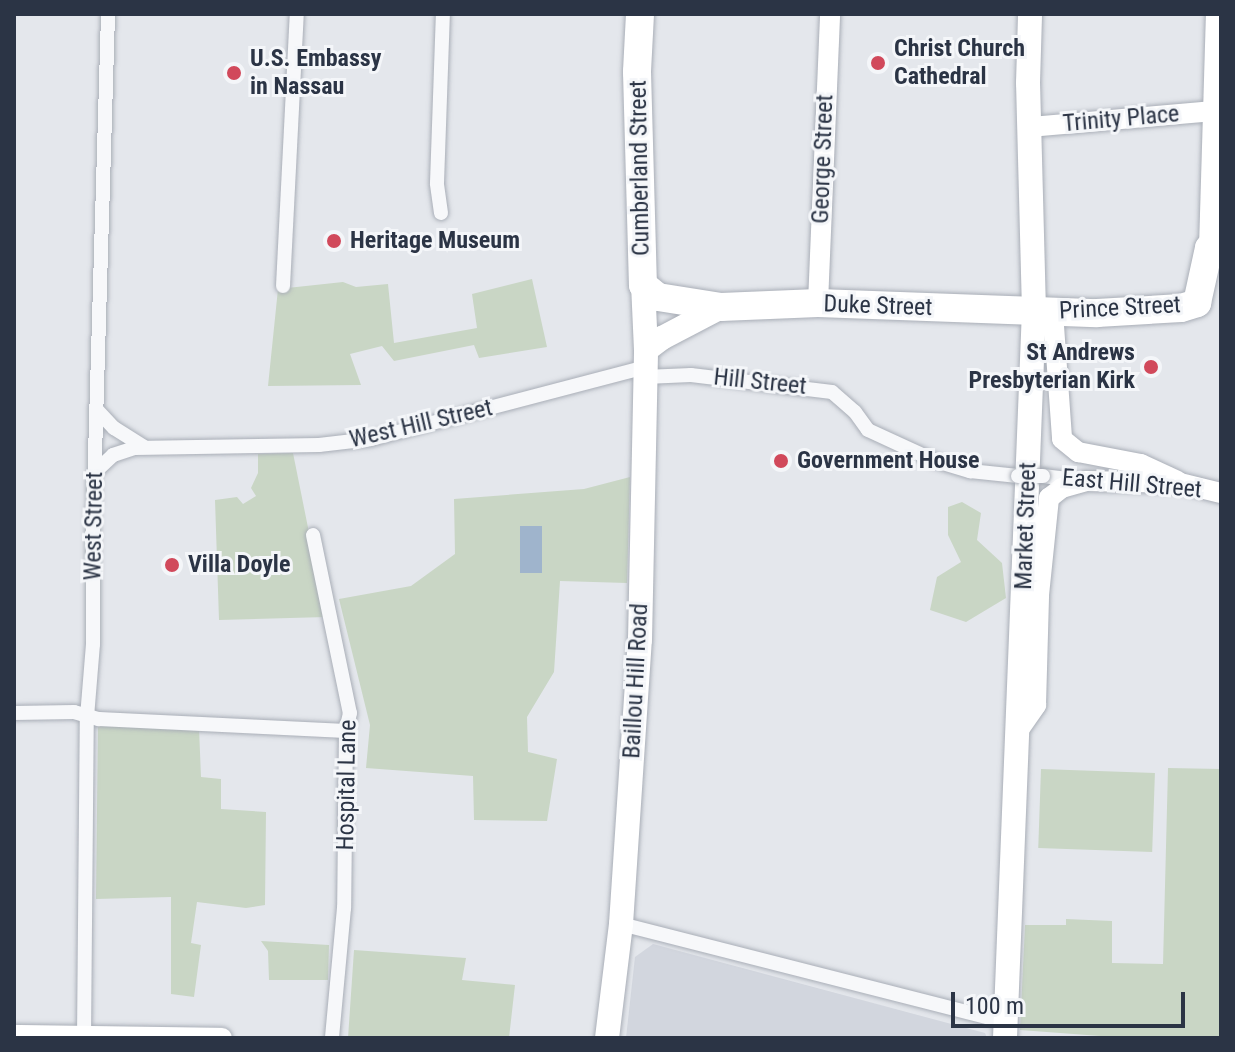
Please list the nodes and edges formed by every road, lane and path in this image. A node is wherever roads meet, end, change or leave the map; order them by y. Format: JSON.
{"nodes":[{"id":1,"x":108,"y":14,"type":"edge"},
{"id":2,"x":297,"y":14,"type":"edge"},
{"id":3,"x":443,"y":14,"type":"edge"},
{"id":4,"x":640,"y":14,"type":"edge"},
{"id":5,"x":830,"y":14,"type":"edge"},
{"id":6,"x":1030,"y":14,"type":"edge"},
{"id":7,"x":1216,"y":14,"type":"edge"},
{"id":8,"x":1212,"y":111,"type":"junction"},
{"id":9,"x":1030,"y":127,"type":"junction"},
{"id":10,"x":441,"y":213,"type":"dead end"},
{"id":11,"x":1215,"y":241,"type":"edge"},
{"id":12,"x":643,"y":285,"type":"junction"},
{"id":13,"x":283,"y":286,"type":"dead end"},
{"id":14,"x":818,"y":303,"type":"junction"},
{"id":15,"x":721,"y":307,"type":"junction"},
{"id":16,"x":1044,"y":312,"type":"junction"},
{"id":17,"x":644,"y":322,"type":"joint"},
{"id":18,"x":645,"y":365,"type":"junction"},
{"id":19,"x":97,"y":410,"type":"junction"},
{"id":20,"x":145,"y":447,"type":"junction"},
{"id":21,"x":95,"y":472,"type":"junction"},
{"id":22,"x":1043,"y":476,"type":"joint"},
{"id":23,"x":1086,"y":481,"type":"junction"},
{"id":24,"x":1180,"y":483,"type":"junction"},
{"id":25,"x":1221,"y":493,"type":"edge"},
{"id":26,"x":313,"y":535,"type":"dead end"},
{"id":27,"x":14,"y":713,"type":"edge"},
{"id":28,"x":87,"y":717,"type":"junction"},
{"id":29,"x":346,"y":731,"type":"junction"},
{"id":30,"x":1018,"y":731,"type":"junction"},
{"id":31,"x":621,"y":924,"type":"junction"},
{"id":32,"x":1005,"y":1030,"type":"edge"},
{"id":33,"x":14,"y":1035,"type":"edge"},
{"id":34,"x":84,"y":1037,"type":"edge"},
{"id":35,"x":222,"y":1038,"type":"edge"},
{"id":36,"x":332,"y":1038,"type":"edge"},
{"id":37,"x":607,"y":1038,"type":"edge"}],
"edges":[{"from":1,"to":19,"type":"street","name":"West Street"},
{"from":2,"to":13,"type":"street"},
{"from":3,"to":10,"type":"street"},
{"from":4,"to":12,"type":"highway","name":"Cumberland Street"},
{"from":5,"to":14,"type":"main road","name":"George Street"},
{"from":6,"to":9,"type":"main road","name":"Market Street"},
{"from":7,"to":8,"type":"main road"},
{"from":8,"to":9,"type":"main road","name":"Trinity Place"},
{"from":8,"to":11,"type":"main road"},
{"from":9,"to":16,"type":"main road","name":"Market Street"},
{"from":11,"to":16,"type":"highway","name":"Prince Street"},
{"from":12,"to":15,"type":"highway","name":"Duke Street"},
{"from":12,"to":17,"type":"main road","name":"Cumberland Street"},
{"from":14,"to":15,"type":"highway","name":"Duke Street"},
{"from":14,"to":16,"type":"highway","name":"Duke Street"},
{"from":15,"to":18,"type":"main road","name":"Duke Street"},
{"from":16,"to":24,"type":"main road"},
{"from":16,"to":30,"type":"main road","name":"Market Street"},
{"from":17,"to":18,"type":"main road","name":"Baillou Hill Road"},
{"from":18,"to":20,"type":"street","name":"West Hill Street"},
{"from":18,"to":22,"type":"street","name":"Hill Street","bridge":true},
{"from":18,"to":31,"type":"main road","name":"Baillou Hill Road"},
{"from":19,"to":20,"type":"street"},
{"from":19,"to":21,"type":"street","name":"West Street"},
{"from":20,"to":21,"type":"street","name":"West Hill Street"},
{"from":21,"to":28,"type":"street","name":"West Street"},
{"from":22,"to":23,"type":"street","name":"East Hill Street"},
{"from":23,"to":24,"type":"main road","name":"East Hill Street"},
{"from":23,"to":30,"type":"main road"},
{"from":24,"to":25,"type":"main road","name":"East Hill Street"},
{"from":26,"to":29,"type":"street","name":"Hospital Lane"},
{"from":27,"to":28,"type":"street"},
{"from":28,"to":29,"type":"street"},
{"from":28,"to":34,"type":"street","name":"West Street"},
{"from":29,"to":36,"type":"street","name":"Hospital Lane"},
{"from":30,"to":32,"type":"main road","name":"Market Street"},
{"from":31,"to":32,"type":"street"},
{"from":31,"to":37,"type":"main road","name":"Baillou Hill Road"},
{"from":33,"to":34,"type":"main road"},
{"from":34,"to":35,"type":"main road"}]}
